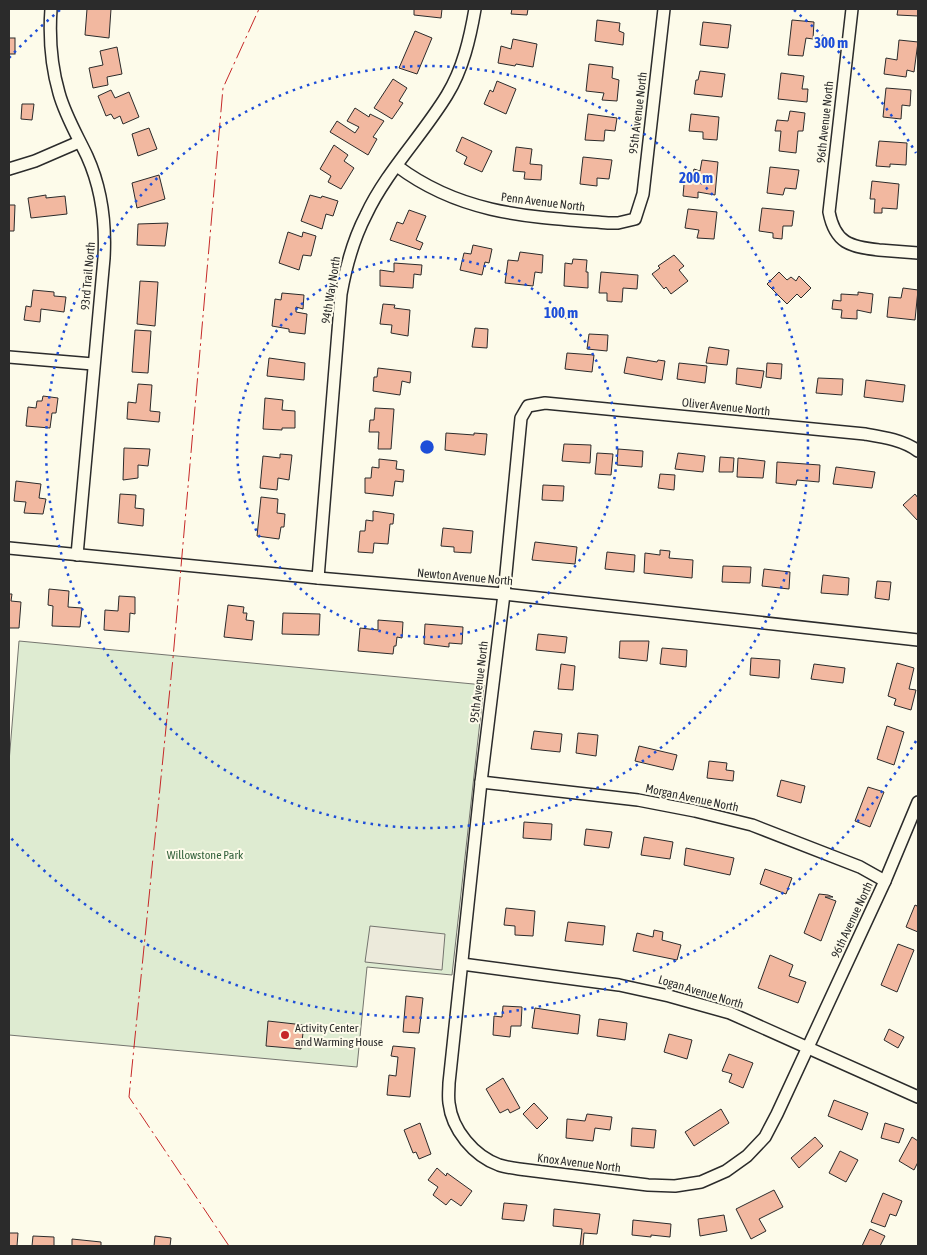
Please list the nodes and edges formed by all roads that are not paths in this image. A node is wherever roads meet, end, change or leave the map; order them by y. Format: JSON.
{"nodes":[{"id":1,"x":51,"y":9,"type":"edge"},
{"id":2,"x":475,"y":9,"type":"edge"},
{"id":3,"x":664,"y":9,"type":"edge"},
{"id":4,"x":852,"y":9,"type":"edge"},
{"id":5,"x":79,"y":142,"type":"junction"},
{"id":6,"x":397,"y":166,"type":"junction"},
{"id":7,"x":9,"y":169,"type":"edge"},
{"id":8,"x":635,"y":219,"type":"joint"},
{"id":9,"x":918,"y":253,"type":"edge"},
{"id":10,"x":9,"y":357,"type":"edge"},
{"id":11,"x":93,"y":364,"type":"junction"},
{"id":12,"x":528,"y":406,"type":"joint"},
{"id":13,"x":918,"y":451,"type":"edge"},
{"id":14,"x":9,"y":548,"type":"edge"},
{"id":15,"x":77,"y":555,"type":"junction"},
{"id":16,"x":318,"y":578,"type":"junction"},
{"id":17,"x":504,"y":594,"type":"junction"},
{"id":18,"x":918,"y":640,"type":"edge"},
{"id":19,"x":481,"y":782,"type":"junction"},
{"id":20,"x":918,"y":802,"type":"edge"},
{"id":21,"x":886,"y":881,"type":"junction"},
{"id":22,"x":462,"y":964,"type":"junction"},
{"id":23,"x":809,"y":1048,"type":"junction"},
{"id":24,"x":918,"y":1097,"type":"edge"}],
"edges":[{"from":1,"to":5,"type":"street","name":"93rd Trail North"},
{"from":2,"to":6,"type":"street","name":"94th Way North"},
{"from":3,"to":8,"type":"street","name":"95th Avenue North"},
{"from":4,"to":9,"type":"street","name":"96th Avenue North"},
{"from":5,"to":7,"type":"street"},
{"from":5,"to":11,"type":"street","name":"93rd Trail North"},
{"from":6,"to":8,"type":"street","name":"Penn Avenue North"},
{"from":6,"to":16,"type":"street","name":"94th Way North"},
{"from":10,"to":11,"type":"street"},
{"from":11,"to":15,"type":"street","name":"93rd Trail North"},
{"from":12,"to":13,"type":"street","name":"Oliver Avenue North"},
{"from":12,"to":17,"type":"street","name":"95th Avenue North"},
{"from":14,"to":15,"type":"street","name":"Newton Avenue North"},
{"from":15,"to":16,"type":"street","name":"Newton Avenue North"},
{"from":16,"to":17,"type":"street","name":"Newton Avenue North"},
{"from":17,"to":18,"type":"street","name":"Newton Avenue North"},
{"from":17,"to":19,"type":"street","name":"95th Avenue North"},
{"from":19,"to":21,"type":"street","name":"Morgan Avenue North"},
{"from":19,"to":22,"type":"street","name":"95th Avenue North"},
{"from":20,"to":21,"type":"street","name":"96th Avenue North"},
{"from":21,"to":23,"type":"street","name":"96th Avenue North"},
{"from":22,"to":23,"type":"street","name":"Logan Avenue North"},
{"from":22,"to":23,"type":"street","name":"Knox Avenue North"},
{"from":23,"to":24,"type":"street","name":"Logan Avenue North"}]}
